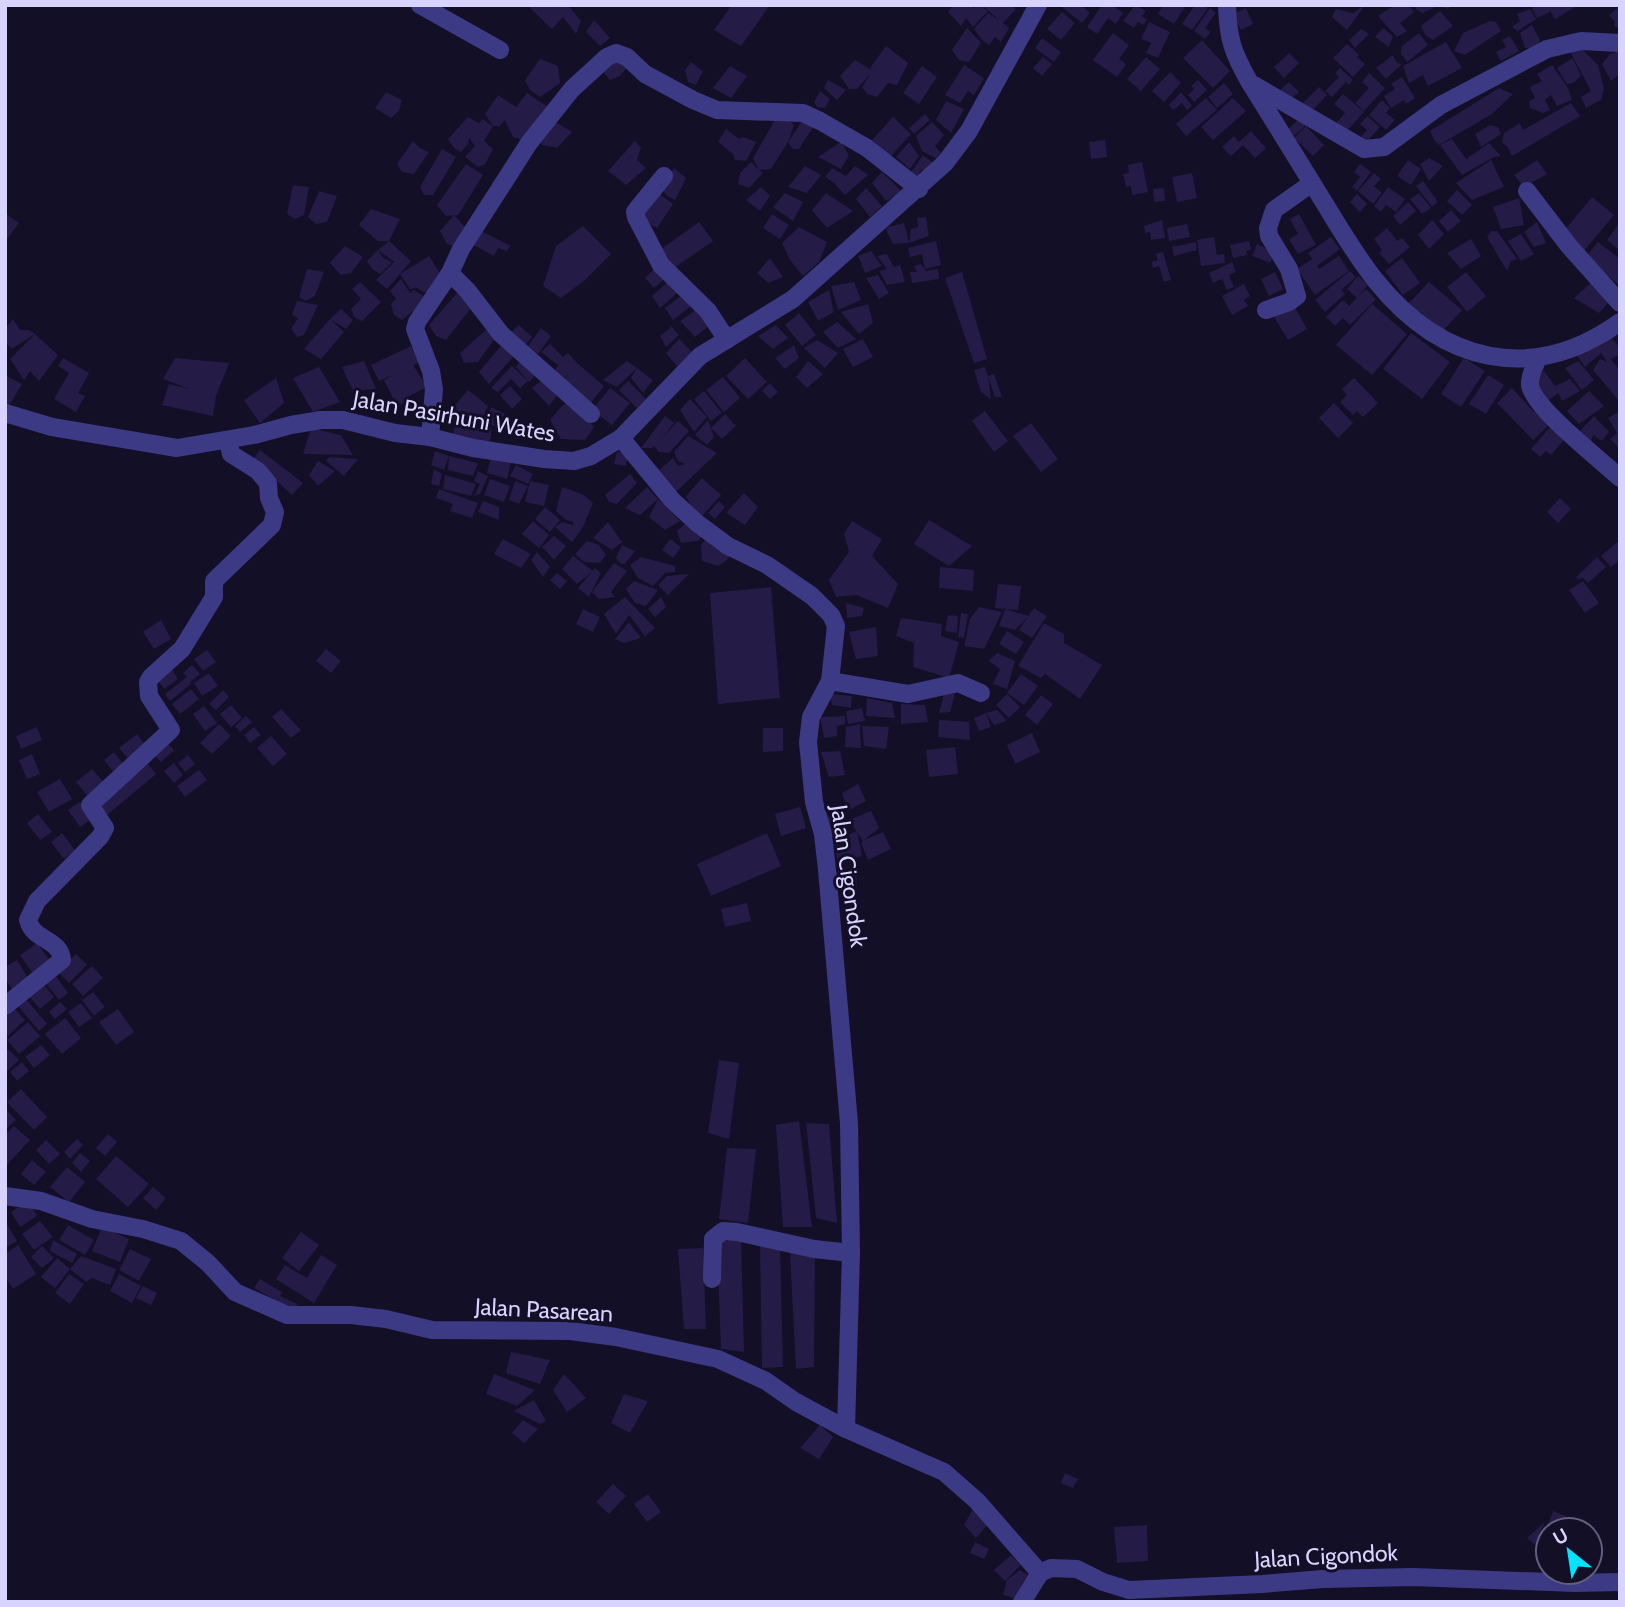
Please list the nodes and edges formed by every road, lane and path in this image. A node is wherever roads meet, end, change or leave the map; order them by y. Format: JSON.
{"nodes":[{"id":1,"x":420,"y":5,"type":"edge"},
{"id":2,"x":1038,"y":5,"type":"edge"},
{"id":3,"x":1227,"y":5,"type":"edge"},
{"id":4,"x":1620,"y":43,"type":"edge"},
{"id":5,"x":500,"y":50,"type":"dead end"},
{"id":6,"x":1250,"y":83,"type":"junction"},
{"id":7,"x":664,"y":176,"type":"dead end"},
{"id":8,"x":1312,"y":183,"type":"junction"},
{"id":9,"x":919,"y":189,"type":"junction"},
{"id":10,"x":1527,"y":191,"type":"dead end"},
{"id":11,"x":450,"y":273,"type":"junction"},
{"id":12,"x":1620,"y":303,"type":"edge"},
{"id":13,"x":1266,"y":310,"type":"dead end"},
{"id":14,"x":1620,"y":322,"type":"edge"},
{"id":15,"x":727,"y":340,"type":"junction"},
{"id":16,"x":1538,"y":359,"type":"junction"},
{"id":17,"x":5,"y":413,"type":"edge"},
{"id":18,"x":591,"y":414,"type":"dead end"},
{"id":19,"x":430,"y":437,"type":"junction"},
{"id":20,"x":621,"y":438,"type":"junction"},
{"id":21,"x":228,"y":440,"type":"junction"},
{"id":22,"x":1620,"y":478,"type":"edge"},
{"id":23,"x":830,"y":681,"type":"junction"},
{"id":24,"x":981,"y":693,"type":"dead end"},
{"id":25,"x":5,"y":1006,"type":"edge"},
{"id":26,"x":5,"y":1196,"type":"edge"},
{"id":27,"x":851,"y":1253,"type":"junction"},
{"id":28,"x":712,"y":1279,"type":"dead end"},
{"id":29,"x":846,"y":1429,"type":"junction"},
{"id":30,"x":1040,"y":1573,"type":"junction"},
{"id":31,"x":1620,"y":1581,"type":"edge"},
{"id":32,"x":1022,"y":1602,"type":"edge"}],
"edges":[{"from":1,"to":5,"type":"street"},
{"from":2,"to":9,"type":"street","name":"Jalan Pasirhuni Wates"},
{"from":3,"to":6,"type":"street"},
{"from":4,"to":6,"type":"street"},
{"from":6,"to":8,"type":"street"},
{"from":7,"to":15,"type":"street"},
{"from":8,"to":13,"type":"street"},
{"from":8,"to":16,"type":"street"},
{"from":9,"to":11,"type":"street"},
{"from":9,"to":15,"type":"street","name":"Jalan Pasirhuni Wates"},
{"from":10,"to":12,"type":"street"},
{"from":11,"to":18,"type":"street"},
{"from":11,"to":19,"type":"street"},
{"from":14,"to":16,"type":"street"},
{"from":15,"to":20,"type":"street","name":"Jalan Pasirhuni Wates"},
{"from":16,"to":22,"type":"street"},
{"from":17,"to":21,"type":"street","name":"Jalan Pasirhuni Wates"},
{"from":19,"to":20,"type":"street","name":"Jalan Pasirhuni Wates"},
{"from":19,"to":21,"type":"street","name":"Jalan Pasirhuni Wates"},
{"from":20,"to":23,"type":"street","name":"Jalan Cigondok"},
{"from":21,"to":25,"type":"street"},
{"from":23,"to":24,"type":"street"},
{"from":23,"to":27,"type":"street","name":"Jalan Cigondok"},
{"from":26,"to":29,"type":"street","name":"Jalan Pasarean"},
{"from":27,"to":28,"type":"street"},
{"from":27,"to":29,"type":"street","name":"Jalan Cigondok"},
{"from":29,"to":30,"type":"street","name":"Jalan Pasarean"},
{"from":30,"to":31,"type":"street","name":"Jalan Cigondok"},
{"from":30,"to":32,"type":"street"}]}
